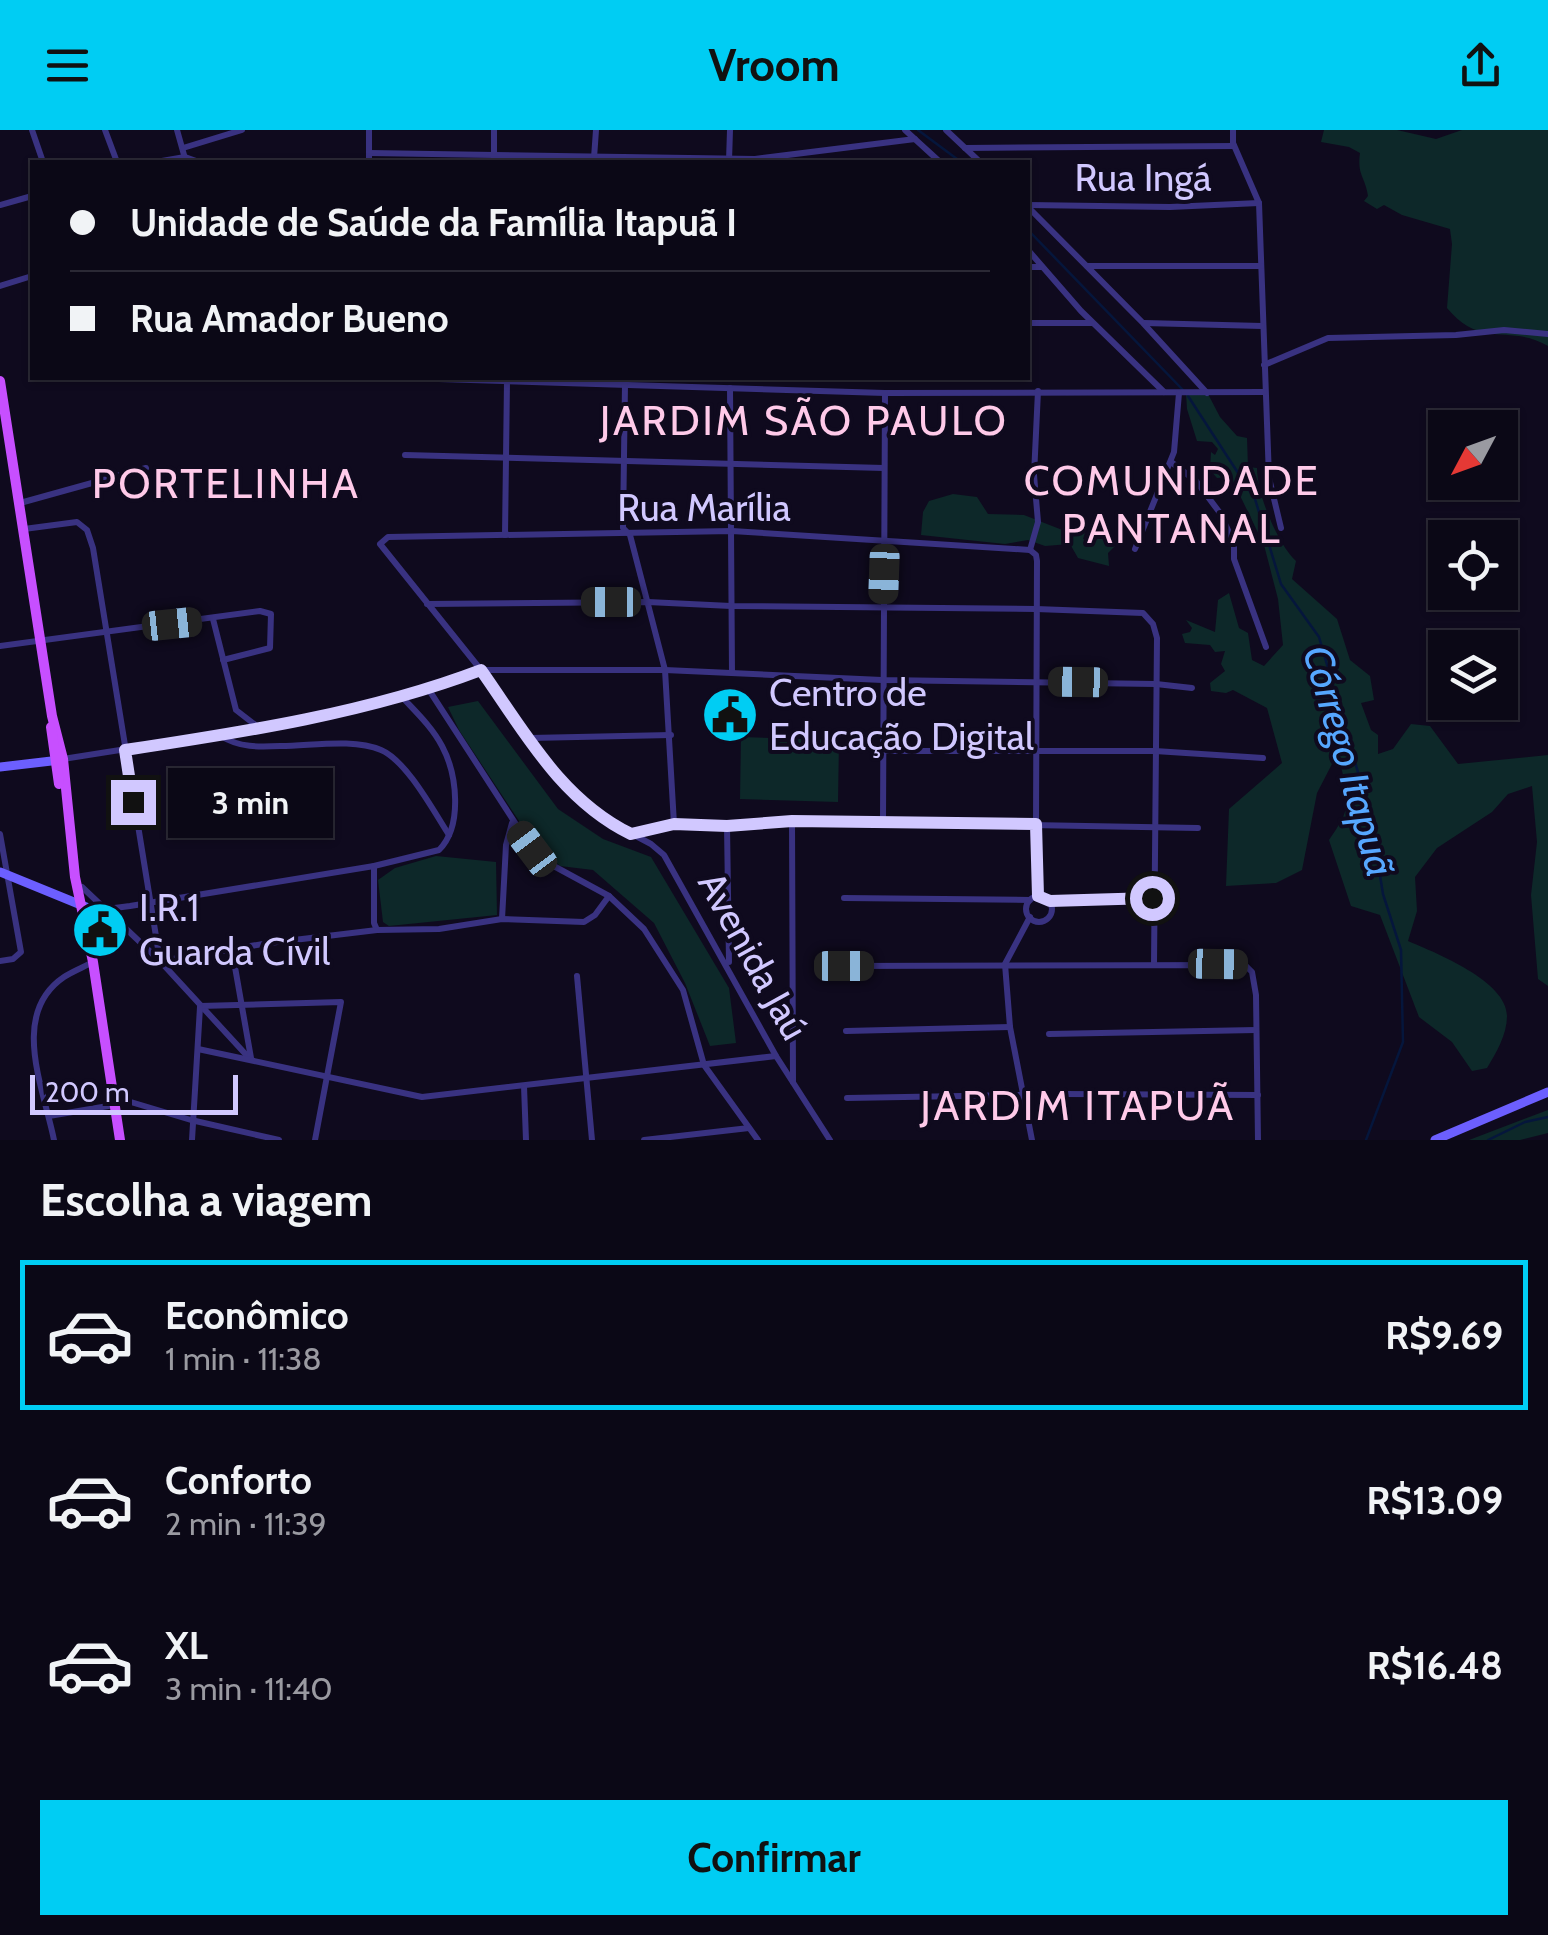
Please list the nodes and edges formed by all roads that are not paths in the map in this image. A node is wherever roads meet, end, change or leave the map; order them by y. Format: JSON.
{"nodes":[{"id":1,"x":32,"y":130,"type":"edge"},
{"id":2,"x":106,"y":130,"type":"edge"},
{"id":3,"x":177,"y":130,"type":"edge"},
{"id":4,"x":242,"y":130,"type":"edge"},
{"id":5,"x":369,"y":130,"type":"edge"},
{"id":6,"x":494,"y":130,"type":"edge"},
{"id":7,"x":596,"y":130,"type":"edge"},
{"id":8,"x":730,"y":130,"type":"edge"},
{"id":9,"x":905,"y":130,"type":"edge"},
{"id":10,"x":946,"y":130,"type":"edge"},
{"id":11,"x":1234,"y":130,"type":"edge"},
{"id":12,"x":915,"y":139,"type":"junction"},
{"id":13,"x":1234,"y":146,"type":"junction"},
{"id":14,"x":183,"y":148,"type":"junction"},
{"id":15,"x":966,"y":148,"type":"junction"},
{"id":16,"x":369,"y":158,"type":"edge"},
{"id":17,"x":594,"y":158,"type":"junction"},
{"id":18,"x":494,"y":159,"type":"edge"},
{"id":19,"x":42,"y":160,"type":"edge"},
{"id":20,"x":115,"y":160,"type":"edge"},
{"id":21,"x":186,"y":160,"type":"edge"},
{"id":22,"x":684,"y":160,"type":"edge"},
{"id":23,"x":729,"y":160,"type":"edge"},
{"id":24,"x":742,"y":160,"type":"edge"},
{"id":25,"x":938,"y":160,"type":"edge"},
{"id":26,"x":978,"y":160,"type":"edge"},
{"id":27,"x":30,"y":197,"type":"edge"},
{"id":28,"x":1259,"y":204,"type":"junction"},
{"id":29,"x":0,"y":205,"type":"edge"},
{"id":30,"x":1030,"y":206,"type":"edge"},
{"id":31,"x":1030,"y":208,"type":"edge"},
{"id":32,"x":1030,"y":252,"type":"edge"},
{"id":33,"x":1086,"y":266,"type":"junction"},
{"id":34,"x":1261,"y":266,"type":"junction"},
{"id":35,"x":1030,"y":267,"type":"edge"},
{"id":36,"x":1043,"y":267,"type":"junction"},
{"id":37,"x":30,"y":277,"type":"edge"},
{"id":38,"x":0,"y":286,"type":"edge"},
{"id":39,"x":1030,"y":323,"type":"edge"},
{"id":40,"x":1093,"y":323,"type":"junction"},
{"id":41,"x":1144,"y":323,"type":"junction"},
{"id":42,"x":1262,"y":326,"type":"junction"},
{"id":43,"x":1548,"y":334,"type":"edge"},
{"id":44,"x":1264,"y":365,"type":"junction"},
{"id":45,"x":507,"y":380,"type":"edge"},
{"id":46,"x":612,"y":380,"type":"edge"},
{"id":47,"x":0,"y":381,"type":"edge"},
{"id":48,"x":624,"y":384,"type":"junction"},
{"id":49,"x":730,"y":388,"type":"junction"},
{"id":50,"x":1038,"y":392,"type":"junction"},
{"id":51,"x":1164,"y":392,"type":"junction"},
{"id":52,"x":1264,"y":392,"type":"junction"},
{"id":53,"x":885,"y":393,"type":"junction"},
{"id":54,"x":1178,"y":393,"type":"junction"},
{"id":55,"x":1208,"y":394,"type":"junction"},
{"id":56,"x":405,"y":455,"type":"dead end"},
{"id":57,"x":507,"y":458,"type":"junction"},
{"id":58,"x":624,"y":461,"type":"junction"},
{"id":59,"x":1171,"y":462,"type":"junction"},
{"id":60,"x":733,"y":464,"type":"junction"},
{"id":61,"x":146,"y":468,"type":"dead end"},
{"id":62,"x":884,"y":468,"type":"junction"},
{"id":63,"x":20,"y":503,"type":"junction"},
{"id":64,"x":1281,"y":528,"type":"dead end"},
{"id":65,"x":24,"y":529,"type":"junction"},
{"id":66,"x":732,"y":532,"type":"junction"},
{"id":67,"x":505,"y":535,"type":"junction"},
{"id":68,"x":630,"y":535,"type":"junction"},
{"id":69,"x":886,"y":540,"type":"junction"},
{"id":70,"x":380,"y":544,"type":"joint"},
{"id":71,"x":1135,"y":548,"type":"dead end"},
{"id":72,"x":1030,"y":550,"type":"junction"},
{"id":73,"x":648,"y":602,"type":"junction"},
{"id":74,"x":428,"y":604,"type":"junction"},
{"id":75,"x":731,"y":606,"type":"junction"},
{"id":76,"x":883,"y":608,"type":"junction"},
{"id":77,"x":1036,"y":609,"type":"junction"},
{"id":78,"x":213,"y":620,"type":"junction"},
{"id":79,"x":108,"y":630,"type":"junction"},
{"id":80,"x":40,"y":641,"type":"junction"},
{"id":81,"x":0,"y":646,"type":"edge"},
{"id":82,"x":1266,"y":647,"type":"dead end"},
{"id":83,"x":224,"y":660,"type":"junction"},
{"id":84,"x":481,"y":670,"type":"junction"},
{"id":85,"x":665,"y":670,"type":"junction"},
{"id":86,"x":732,"y":673,"type":"junction"},
{"id":87,"x":882,"y":680,"type":"junction"},
{"id":88,"x":1038,"y":681,"type":"junction"},
{"id":89,"x":1156,"y":684,"type":"junction"},
{"id":90,"x":1192,"y":688,"type":"dead end"},
{"id":91,"x":430,"y":690,"type":"junction"},
{"id":92,"x":401,"y":696,"type":"junction"},
{"id":93,"x":259,"y":728,"type":"junction"},
{"id":94,"x":671,"y":734,"type":"junction"},
{"id":95,"x":221,"y":736,"type":"junction"},
{"id":96,"x":530,"y":738,"type":"junction"},
{"id":97,"x":125,"y":750,"type":"junction"},
{"id":98,"x":883,"y":751,"type":"junction"},
{"id":99,"x":1036,"y":751,"type":"junction"},
{"id":100,"x":1156,"y":751,"type":"junction"},
{"id":101,"x":1262,"y":758,"type":"dead end"},
{"id":102,"x":59,"y":760,"type":"junction"},
{"id":103,"x":0,"y":768,"type":"edge"},
{"id":104,"x":792,"y":821,"type":"junction"},
{"id":105,"x":883,"y":821,"type":"junction"},
{"id":106,"x":512,"y":822,"type":"junction"},
{"id":107,"x":674,"y":824,"type":"junction"},
{"id":108,"x":1036,"y":824,"type":"junction"},
{"id":109,"x":727,"y":826,"type":"junction"},
{"id":110,"x":1153,"y":826,"type":"junction"},
{"id":111,"x":1198,"y":828,"type":"dead end"},
{"id":112,"x":0,"y":834,"type":"edge"},
{"id":113,"x":631,"y":834,"type":"junction"},
{"id":114,"x":450,"y":836,"type":"junction"},
{"id":115,"x":75,"y":858,"type":"junction"},
{"id":116,"x":374,"y":866,"type":"junction"},
{"id":117,"x":4,"y":874,"type":"edge"},
{"id":118,"x":82,"y":887,"type":"junction"},
{"id":119,"x":610,"y":896,"type":"junction"},
{"id":120,"x":1038,"y":896,"type":"junction"},
{"id":121,"x":844,"y":898,"type":"dead end"},
{"id":122,"x":1152,"y":898,"type":"junction"},
{"id":123,"x":1030,"y":900,"type":"junction"},
{"id":124,"x":1050,"y":901,"type":"junction"},
{"id":125,"x":150,"y":902,"type":"junction"},
{"id":126,"x":83,"y":906,"type":"junction"},
{"id":127,"x":107,"y":909,"type":"junction"},
{"id":128,"x":1030,"y":917,"type":"junction"},
{"id":129,"x":502,"y":919,"type":"junction"},
{"id":130,"x":377,"y":930,"type":"junction"},
{"id":131,"x":232,"y":950,"type":"junction"},
{"id":132,"x":0,"y":961,"type":"edge"},
{"id":133,"x":93,"y":962,"type":"junction"},
{"id":134,"x":160,"y":962,"type":"junction"},
{"id":135,"x":1005,"y":964,"type":"junction"},
{"id":136,"x":1154,"y":964,"type":"junction"},
{"id":137,"x":844,"y":966,"type":"dead end"},
{"id":138,"x":729,"y":968,"type":"junction"},
{"id":139,"x":577,"y":976,"type":"dead end"},
{"id":140,"x":200,"y":1006,"type":"junction"},
{"id":141,"x":242,"y":1006,"type":"junction"},
{"id":142,"x":1010,"y":1027,"type":"junction"},
{"id":143,"x":1256,"y":1030,"type":"junction"},
{"id":144,"x":846,"y":1032,"type":"dead end"},
{"id":145,"x":1049,"y":1034,"type":"dead end"},
{"id":146,"x":198,"y":1049,"type":"junction"},
{"id":147,"x":776,"y":1056,"type":"junction"},
{"id":148,"x":251,"y":1060,"type":"junction"},
{"id":149,"x":704,"y":1065,"type":"junction"},
{"id":150,"x":326,"y":1075,"type":"junction"},
{"id":151,"x":589,"y":1079,"type":"junction"},
{"id":152,"x":793,"y":1083,"type":"junction"},
{"id":153,"x":524,"y":1086,"type":"junction"},
{"id":154,"x":1548,"y":1092,"type":"edge"},
{"id":155,"x":1064,"y":1094,"type":"dead end"},
{"id":156,"x":1022,"y":1095,"type":"junction"},
{"id":157,"x":1258,"y":1095,"type":"junction"},
{"id":158,"x":847,"y":1098,"type":"dead end"},
{"id":159,"x":115,"y":1101,"type":"junction"},
{"id":160,"x":49,"y":1116,"type":"junction"},
{"id":161,"x":191,"y":1120,"type":"junction"},
{"id":162,"x":750,"y":1128,"type":"junction"},
{"id":163,"x":249,"y":1137,"type":"edge"},
{"id":164,"x":54,"y":1140,"type":"edge"},
{"id":165,"x":120,"y":1140,"type":"edge"},
{"id":166,"x":192,"y":1140,"type":"edge"},
{"id":167,"x":279,"y":1140,"type":"edge"},
{"id":168,"x":315,"y":1140,"type":"edge"},
{"id":169,"x":526,"y":1140,"type":"edge"},
{"id":170,"x":592,"y":1140,"type":"edge"},
{"id":171,"x":644,"y":1140,"type":"edge"},
{"id":172,"x":758,"y":1140,"type":"edge"},
{"id":173,"x":830,"y":1140,"type":"edge"},
{"id":174,"x":1032,"y":1140,"type":"edge"},
{"id":175,"x":1258,"y":1140,"type":"edge"},
{"id":176,"x":1436,"y":1140,"type":"edge"}],
"edges":[{"from":1,"to":19,"type":"street"},
{"from":2,"to":20,"type":"street"},
{"from":3,"to":14,"type":"street"},
{"from":4,"to":14,"type":"street"},
{"from":5,"to":16,"type":"street"},
{"from":6,"to":18,"type":"street"},
{"from":7,"to":17,"type":"street"},
{"from":8,"to":23,"type":"street"},
{"from":9,"to":12,"type":"street"},
{"from":10,"to":15,"type":"street"},
{"from":11,"to":13,"type":"street"},
{"from":12,"to":24,"type":"street"},
{"from":12,"to":25,"type":"street"},
{"from":13,"to":15,"type":"street"},
{"from":13,"to":28,"type":"street"},
{"from":14,"to":21,"type":"street"},
{"from":15,"to":26,"type":"street"},
{"from":16,"to":18,"type":"street"},
{"from":17,"to":18,"type":"street"},
{"from":17,"to":22,"type":"street"},
{"from":27,"to":29,"type":"street"},
{"from":28,"to":30,"type":"street","name":"Rua Ingá"},
{"from":28,"to":34,"type":"street"},
{"from":31,"to":33,"type":"street"},
{"from":32,"to":36,"type":"street"},
{"from":33,"to":34,"type":"street"},
{"from":33,"to":41,"type":"street"},
{"from":34,"to":42,"type":"street"},
{"from":35,"to":36,"type":"street"},
{"from":36,"to":40,"type":"street"},
{"from":37,"to":38,"type":"street"},
{"from":39,"to":40,"type":"street"},
{"from":40,"to":51,"type":"street"},
{"from":41,"to":42,"type":"street"},
{"from":41,"to":55,"type":"street"},
{"from":42,"to":44,"type":"street"},
{"from":43,"to":44,"type":"street"},
{"from":44,"to":52,"type":"street"},
{"from":45,"to":57,"type":"street"},
{"from":46,"to":48,"type":"street"},
{"from":47,"to":63,"type":"main road"},
{"from":48,"to":49,"type":"street"},
{"from":48,"to":58,"type":"street"},
{"from":49,"to":53,"type":"street"},
{"from":49,"to":60,"type":"street"},
{"from":50,"to":51,"type":"street"},
{"from":50,"to":53,"type":"street"},
{"from":50,"to":72,"type":"street"},
{"from":51,"to":54,"type":"street"},
{"from":52,"to":55,"type":"street"},
{"from":52,"to":64,"type":"street"},
{"from":53,"to":62,"type":"street"},
{"from":54,"to":55,"type":"street"},
{"from":54,"to":59,"type":"street"},
{"from":56,"to":57,"type":"street"},
{"from":57,"to":58,"type":"street"},
{"from":57,"to":67,"type":"street"},
{"from":58,"to":60,"type":"street"},
{"from":58,"to":68,"type":"street"},
{"from":59,"to":71,"type":"street"},
{"from":59,"to":82,"type":"street"},
{"from":60,"to":62,"type":"street"},
{"from":60,"to":66,"type":"street"},
{"from":61,"to":63,"type":"street"},
{"from":62,"to":69,"type":"street"},
{"from":63,"to":65,"type":"main road"},
{"from":65,"to":79,"type":"street"},
{"from":65,"to":80,"type":"main road"},
{"from":66,"to":68,"type":"street","name":"Rua Marília"},
{"from":66,"to":69,"type":"street","name":"Rua Marília"},
{"from":66,"to":75,"type":"street"},
{"from":67,"to":68,"type":"street","name":"Rua Marília"},
{"from":67,"to":70,"type":"street","name":"Rua Marília"},
{"from":68,"to":73,"type":"street"},
{"from":69,"to":72,"type":"street","name":"Rua Marília"},
{"from":69,"to":76,"type":"street"},
{"from":70,"to":74,"type":"street","name":"Avenida Jaú"},
{"from":72,"to":77,"type":"street"},
{"from":73,"to":74,"type":"street"},
{"from":73,"to":75,"type":"street"},
{"from":73,"to":85,"type":"street"},
{"from":74,"to":84,"type":"street","name":"Avenida Jaú"},
{"from":75,"to":76,"type":"street"},
{"from":75,"to":86,"type":"street"},
{"from":76,"to":77,"type":"street"},
{"from":76,"to":87,"type":"street"},
{"from":77,"to":88,"type":"street"},
{"from":77,"to":89,"type":"street"},
{"from":78,"to":79,"type":"street"},
{"from":78,"to":83,"type":"street"},
{"from":78,"to":83,"type":"street"},
{"from":79,"to":80,"type":"street"},
{"from":79,"to":97,"type":"street"},
{"from":80,"to":81,"type":"street"},
{"from":80,"to":102,"type":"main road"},
{"from":83,"to":93,"type":"street"},
{"from":84,"to":85,"type":"street"},
{"from":84,"to":91,"type":"street"},
{"from":84,"to":96,"type":"street","name":"Avenida Jaú"},
{"from":85,"to":86,"type":"street"},
{"from":85,"to":94,"type":"street"},
{"from":86,"to":87,"type":"street"},
{"from":87,"to":88,"type":"street"},
{"from":87,"to":98,"type":"street"},
{"from":88,"to":89,"type":"street"},
{"from":88,"to":99,"type":"street"},
{"from":89,"to":90,"type":"street"},
{"from":89,"to":100,"type":"street"},
{"from":91,"to":92,"type":"street"},
{"from":91,"to":106,"type":"street"},
{"from":92,"to":93,"type":"street"},
{"from":92,"to":114,"type":"street"},
{"from":93,"to":95,"type":"street"},
{"from":94,"to":96,"type":"street"},
{"from":94,"to":107,"type":"street"},
{"from":95,"to":97,"type":"street"},
{"from":95,"to":114,"type":"street"},
{"from":96,"to":113,"type":"street","name":"Avenida Jaú"},
{"from":97,"to":102,"type":"street"},
{"from":97,"to":125,"type":"street"},
{"from":98,"to":99,"type":"street"},
{"from":98,"to":105,"type":"street"},
{"from":99,"to":100,"type":"street"},
{"from":99,"to":108,"type":"street"},
{"from":100,"to":101,"type":"street"},
{"from":100,"to":110,"type":"street"},
{"from":102,"to":103,"type":"street"},
{"from":102,"to":115,"type":"main road"},
{"from":104,"to":105,"type":"street"},
{"from":104,"to":109,"type":"street"},
{"from":104,"to":152,"type":"street"},
{"from":105,"to":108,"type":"street"},
{"from":106,"to":119,"type":"street"},
{"from":106,"to":129,"type":"street"},
{"from":107,"to":109,"type":"street"},
{"from":107,"to":113,"type":"street"},
{"from":108,"to":110,"type":"street"},
{"from":108,"to":120,"type":"street"},
{"from":109,"to":138,"type":"street"},
{"from":110,"to":111,"type":"street"},
{"from":110,"to":122,"type":"street"},
{"from":112,"to":117,"type":"street"},
{"from":113,"to":138,"type":"street","name":"Avenida Jaú"},
{"from":114,"to":116,"type":"street"},
{"from":115,"to":118,"type":"main road"},
{"from":115,"to":126,"type":"main road"},
{"from":116,"to":125,"type":"street"},
{"from":116,"to":130,"type":"street"},
{"from":117,"to":126,"type":"street"},
{"from":117,"to":132,"type":"street"},
{"from":118,"to":126,"type":"main road"},
{"from":118,"to":127,"type":"street"},
{"from":119,"to":129,"type":"street"},
{"from":119,"to":149,"type":"street"},
{"from":120,"to":123,"type":"street"},
{"from":120,"to":124,"type":"street"},
{"from":121,"to":123,"type":"street"},
{"from":122,"to":124,"type":"street"},
{"from":122,"to":136,"type":"street"},
{"from":123,"to":128,"type":"street"},
{"from":124,"to":128,"type":"street"},
{"from":125,"to":127,"type":"street"},
{"from":125,"to":134,"type":"street"},
{"from":126,"to":127,"type":"street"},
{"from":126,"to":133,"type":"main road"},
{"from":127,"to":134,"type":"street"},
{"from":128,"to":135,"type":"street"},
{"from":129,"to":130,"type":"street"},
{"from":130,"to":131,"type":"street"},
{"from":131,"to":134,"type":"street"},
{"from":131,"to":141,"type":"street"},
{"from":133,"to":159,"type":"main road"},
{"from":133,"to":160,"type":"street"},
{"from":134,"to":140,"type":"street"},
{"from":135,"to":136,"type":"street"},
{"from":135,"to":137,"type":"street"},
{"from":135,"to":142,"type":"street"},
{"from":136,"to":143,"type":"street"},
{"from":138,"to":147,"type":"street","name":"Avenida Jaú"},
{"from":139,"to":151,"type":"street"},
{"from":140,"to":141,"type":"street"},
{"from":140,"to":146,"type":"street"},
{"from":140,"to":148,"type":"street"},
{"from":141,"to":148,"type":"street"},
{"from":141,"to":150,"type":"street"},
{"from":142,"to":144,"type":"street"},
{"from":142,"to":156,"type":"street"},
{"from":143,"to":145,"type":"street"},
{"from":143,"to":157,"type":"street"},
{"from":146,"to":148,"type":"street"},
{"from":146,"to":161,"type":"street"},
{"from":147,"to":149,"type":"street"},
{"from":147,"to":152,"type":"street","name":"Avenida Jaú"},
{"from":148,"to":150,"type":"street"},
{"from":149,"to":151,"type":"street"},
{"from":149,"to":162,"type":"street"},
{"from":150,"to":153,"type":"street"},
{"from":150,"to":168,"type":"street"},
{"from":151,"to":153,"type":"street"},
{"from":151,"to":170,"type":"street"},
{"from":152,"to":173,"type":"street","name":"Avenida Jaú"},
{"from":153,"to":169,"type":"street"},
{"from":154,"to":176,"type":"street"},
{"from":155,"to":157,"type":"street"},
{"from":156,"to":158,"type":"street"},
{"from":156,"to":174,"type":"street"},
{"from":157,"to":175,"type":"street"},
{"from":159,"to":160,"type":"street"},
{"from":159,"to":161,"type":"street"},
{"from":159,"to":165,"type":"main road"},
{"from":160,"to":164,"type":"street"},
{"from":161,"to":163,"type":"street"},
{"from":161,"to":166,"type":"street"},
{"from":162,"to":171,"type":"street"},
{"from":162,"to":172,"type":"street"},
{"from":163,"to":167,"type":"street"}]}
